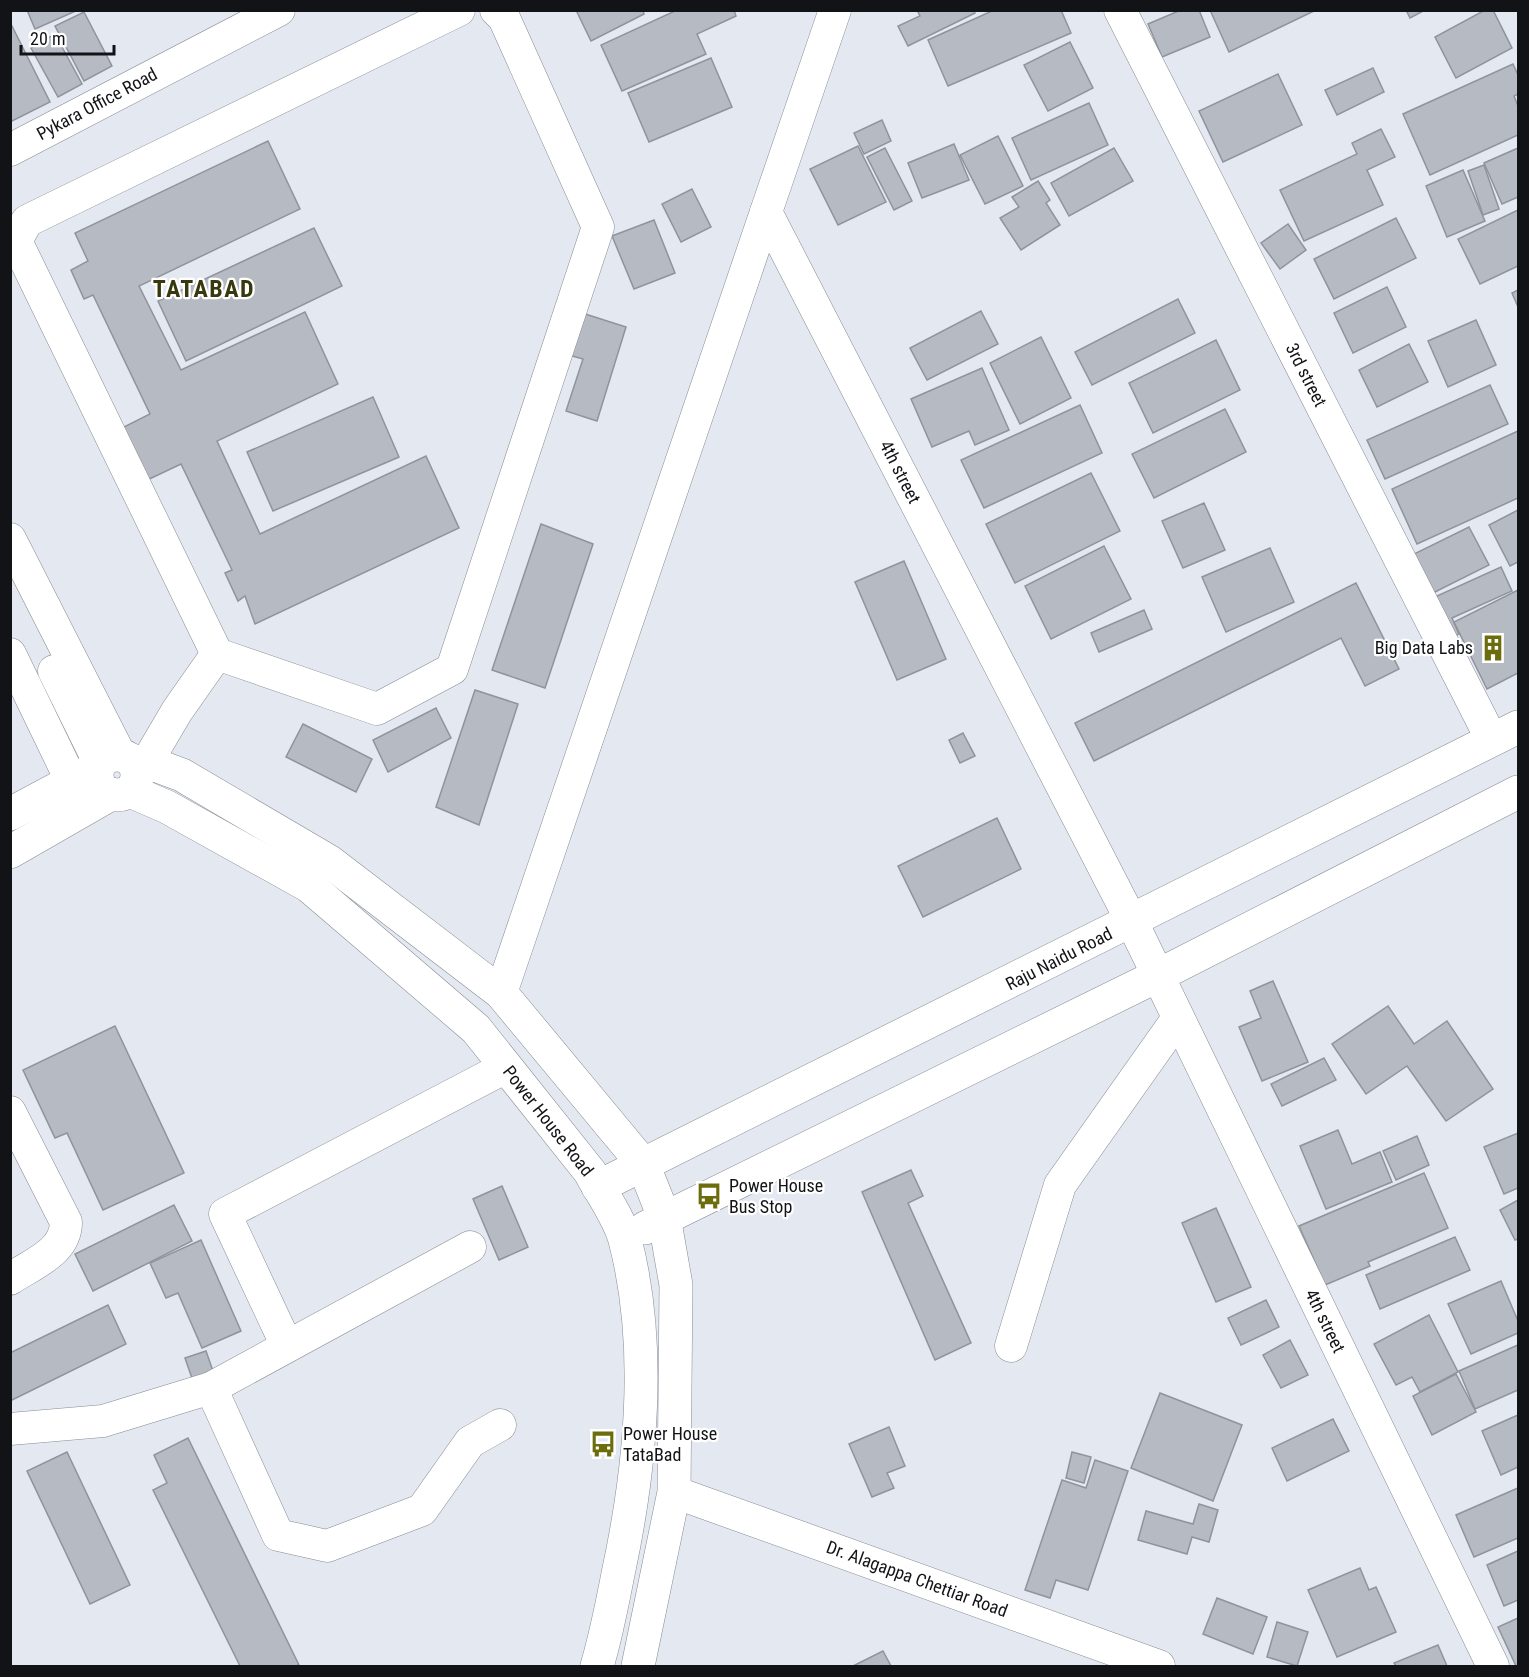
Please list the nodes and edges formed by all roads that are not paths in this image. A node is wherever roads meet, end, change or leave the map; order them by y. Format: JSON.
{"nodes":[{"id":1,"x":279,"y":10,"type":"edge"},
{"id":2,"x":459,"y":10,"type":"edge"},
{"id":3,"x":496,"y":10,"type":"edge"},
{"id":4,"x":835,"y":10,"type":"edge"},
{"id":5,"x":1120,"y":10,"type":"edge"},
{"id":6,"x":10,"y":150,"type":"edge"},
{"id":7,"x":766,"y":212,"type":"junction"},
{"id":8,"x":10,"y":539,"type":"edge"},
{"id":9,"x":19,"y":586,"type":"edge"},
{"id":10,"x":10,"y":654,"type":"edge"},
{"id":11,"x":217,"y":654,"type":"junction"},
{"id":12,"x":1505,"y":734,"type":"edge"},
{"id":13,"x":110,"y":776,"type":"junction"},
{"id":14,"x":1518,"y":793,"type":"edge"},
{"id":15,"x":10,"y":814,"type":"edge"},
{"id":16,"x":10,"y":852,"type":"edge"},
{"id":17,"x":1132,"y":922,"type":"junction"},
{"id":18,"x":1157,"y":976,"type":"junction"},
{"id":19,"x":501,"y":993,"type":"junction"},
{"id":20,"x":1178,"y":1018,"type":"junction"},
{"id":21,"x":507,"y":1067,"type":"junction"},
{"id":22,"x":10,"y":1112,"type":"edge"},
{"id":23,"x":643,"y":1164,"type":"junction"},
{"id":24,"x":598,"y":1187,"type":"junction"},
{"id":25,"x":664,"y":1217,"type":"junction"},
{"id":26,"x":625,"y":1239,"type":"junction"},
{"id":27,"x":470,"y":1247,"type":"dead end"},
{"id":28,"x":10,"y":1279,"type":"edge"},
{"id":29,"x":287,"y":1346,"type":"junction"},
{"id":30,"x":1011,"y":1346,"type":"dead end"},
{"id":31,"x":211,"y":1388,"type":"junction"},
{"id":32,"x":500,"y":1425,"type":"dead end"},
{"id":33,"x":10,"y":1429,"type":"edge"},
{"id":34,"x":674,"y":1492,"type":"junction"},
{"id":35,"x":597,"y":1666,"type":"edge"},
{"id":36,"x":638,"y":1666,"type":"edge"},
{"id":37,"x":1159,"y":1666,"type":"edge"},
{"id":38,"x":1492,"y":1666,"type":"edge"}],
"edges":[{"from":1,"to":6,"type":"street","name":"Pykara Office Road"},
{"from":2,"to":11,"type":"street"},
{"from":3,"to":11,"type":"street"},
{"from":4,"to":7,"type":"street"},
{"from":5,"to":12,"type":"street","name":"3rd street"},
{"from":7,"to":17,"type":"street","name":"4th street"},
{"from":7,"to":19,"type":"street"},
{"from":8,"to":9,"type":"street"},
{"from":9,"to":13,"type":"street"},
{"from":10,"to":13,"type":"street"},
{"from":11,"to":13,"type":"street"},
{"from":12,"to":17,"type":"main road","name":"Raju Naidu Road"},
{"from":13,"to":15,"type":"main road"},
{"from":13,"to":16,"type":"main road"},
{"from":13,"to":19,"type":"main road"},
{"from":13,"to":21,"type":"main road","name":"Power House Road"},
{"from":14,"to":18,"type":"main road"},
{"from":17,"to":18,"type":"street","name":"4th street"},
{"from":17,"to":23,"type":"main road","name":"Raju Naidu Road"},
{"from":18,"to":20,"type":"street","name":"4th street"},
{"from":18,"to":25,"type":"main road"},
{"from":19,"to":23,"type":"main road"},
{"from":20,"to":30,"type":"street"},
{"from":20,"to":38,"type":"street","name":"4th street"},
{"from":21,"to":24,"type":"main road","name":"Power House Road"},
{"from":21,"to":29,"type":"street"},
{"from":22,"to":28,"type":"street"},
{"from":23,"to":24,"type":"main road","name":"Raju Naidu Road"},
{"from":23,"to":25,"type":"main road"},
{"from":24,"to":26,"type":"main road","name":"Power House Road"},
{"from":25,"to":26,"type":"main road"},
{"from":25,"to":34,"type":"main road"},
{"from":26,"to":35,"type":"main road","name":"Power House Road"},
{"from":27,"to":29,"type":"street"},
{"from":29,"to":31,"type":"street"},
{"from":31,"to":32,"type":"street"},
{"from":31,"to":33,"type":"street"},
{"from":34,"to":36,"type":"main road"},
{"from":34,"to":37,"type":"street","name":"Dr. Alagappa Chettiar Road"}]}
